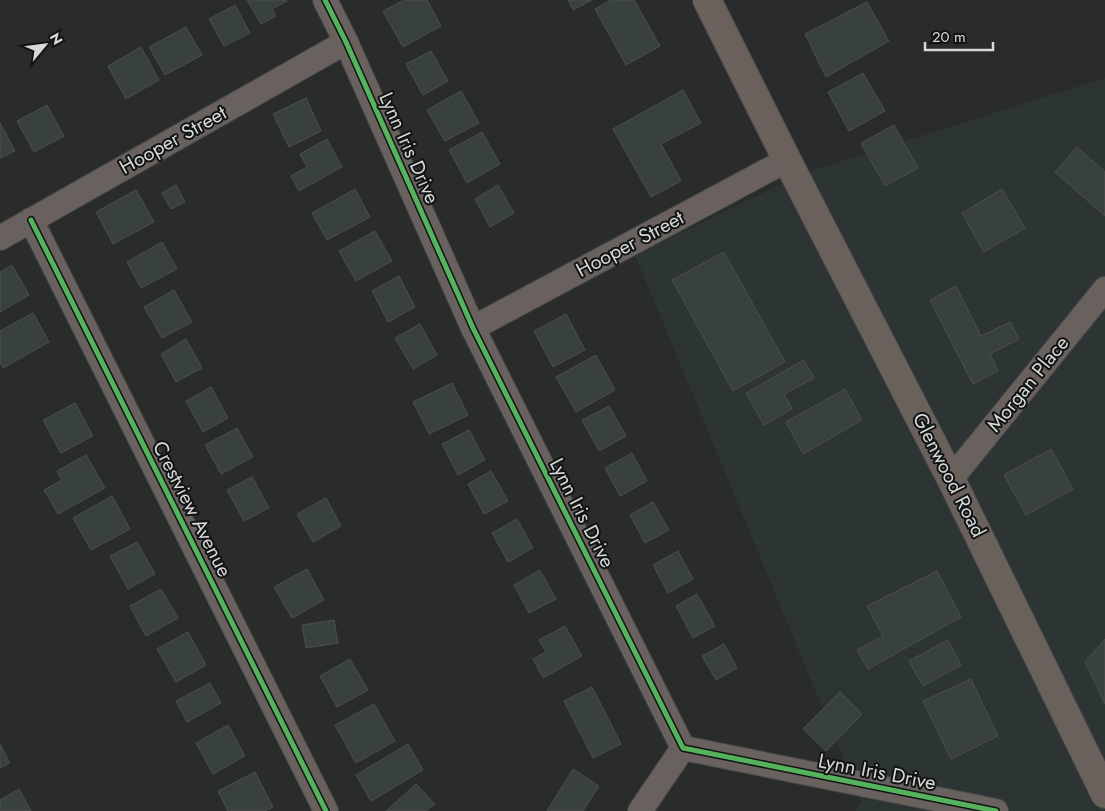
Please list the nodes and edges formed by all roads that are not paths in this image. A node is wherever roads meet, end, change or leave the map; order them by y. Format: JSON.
{"nodes":[{"id":1,"x":325,"y":0,"type":"edge"},
{"id":2,"x":707,"y":0,"type":"edge"},
{"id":3,"x":346,"y":42,"type":"junction"},
{"id":4,"x":787,"y":160,"type":"junction"},
{"id":5,"x":31,"y":220,"type":"junction"},
{"id":6,"x":0,"y":238,"type":"edge"},
{"id":7,"x":1105,"y":289,"type":"edge"},
{"id":8,"x":473,"y":328,"type":"junction"},
{"id":9,"x":951,"y":479,"type":"junction"},
{"id":10,"x":683,"y":748,"type":"junction"},
{"id":11,"x":1105,"y":794,"type":"edge"},
{"id":12,"x":326,"y":811,"type":"edge"},
{"id":13,"x":640,"y":811,"type":"edge"},
{"id":14,"x":996,"y":811,"type":"edge"}],
"edges":[{"from":1,"to":3,"type":"street","name":"Lynn Iris Drive"},
{"from":2,"to":4,"type":"main road","name":"Glenwood Road"},
{"from":3,"to":5,"type":"street","name":"Hooper Street"},
{"from":3,"to":8,"type":"street","name":"Lynn Iris Drive"},
{"from":4,"to":8,"type":"street","name":"Hooper Street"},
{"from":4,"to":9,"type":"main road","name":"Glenwood Road"},
{"from":5,"to":6,"type":"street","name":"Hooper Street"},
{"from":5,"to":12,"type":"street","name":"Crestview Avenue"},
{"from":7,"to":9,"type":"street","name":"Morgan Place"},
{"from":8,"to":10,"type":"street","name":"Lynn Iris Drive"},
{"from":9,"to":11,"type":"main road","name":"Glenwood Road"},
{"from":10,"to":13,"type":"street"},
{"from":10,"to":14,"type":"street","name":"Lynn Iris Drive"}]}
